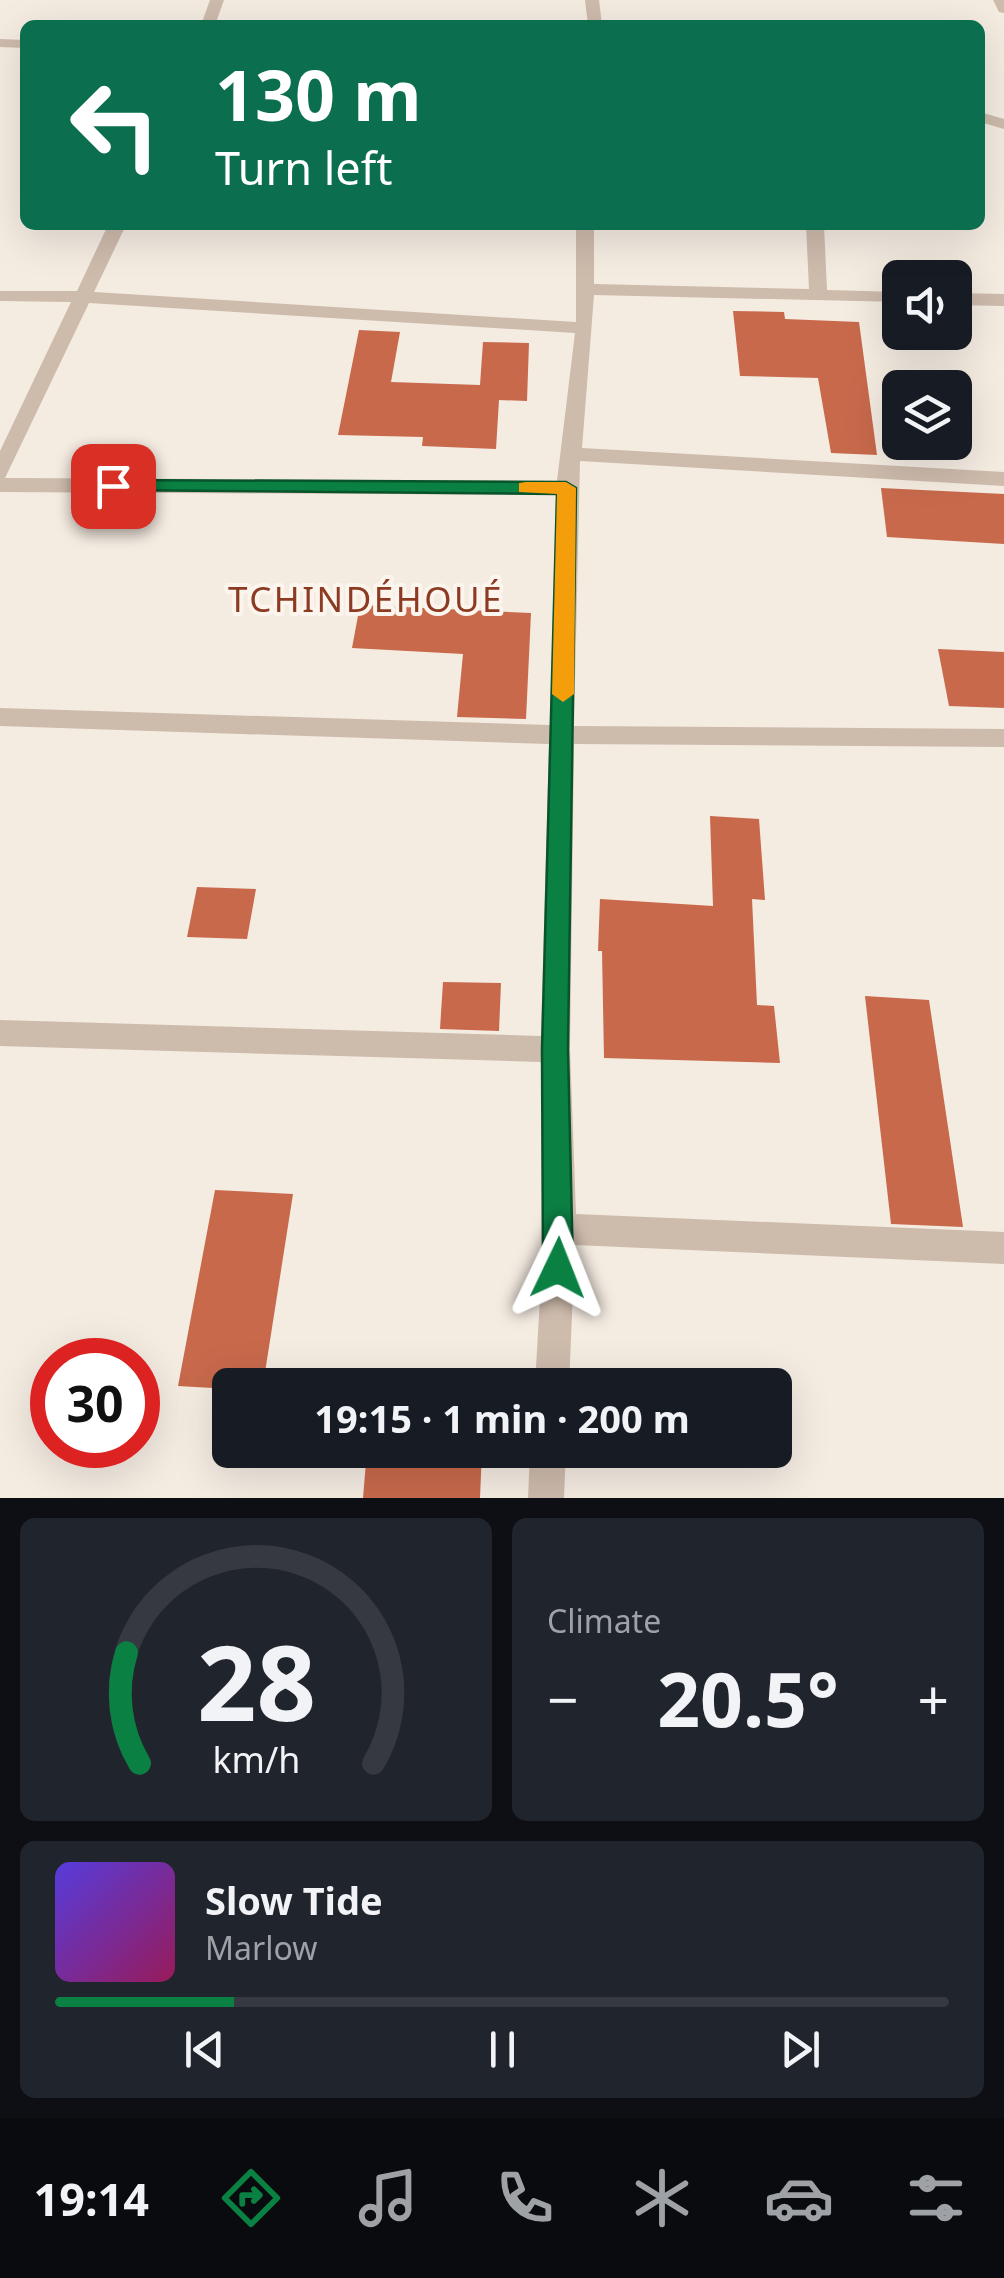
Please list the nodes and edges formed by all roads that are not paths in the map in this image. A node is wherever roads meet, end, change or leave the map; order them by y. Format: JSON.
{"nodes":[{"id":1,"x":1000,"y":0,"type":"edge"},
{"id":2,"x":1004,"y":10,"type":"edge"},
{"id":3,"x":115,"y":230,"type":"edge"},
{"id":4,"x":586,"y":230,"type":"edge"},
{"id":5,"x":816,"y":230,"type":"edge"},
{"id":6,"x":587,"y":289,"type":"junction"},
{"id":7,"x":818,"y":295,"type":"junction"},
{"id":8,"x":0,"y":296,"type":"edge"},
{"id":9,"x":83,"y":296,"type":"junction"},
{"id":10,"x":882,"y":297,"type":"edge"},
{"id":11,"x":972,"y":299,"type":"edge"},
{"id":12,"x":1004,"y":300,"type":"edge"},
{"id":13,"x":585,"y":328,"type":"junction"},
{"id":14,"x":570,"y":454,"type":"junction"},
{"id":15,"x":0,"y":473,"type":"edge"},
{"id":16,"x":1004,"y":479,"type":"edge"},
{"id":17,"x":0,"y":485,"type":"edge"},
{"id":18,"x":566,"y":488,"type":"junction"},
{"id":19,"x":0,"y":717,"type":"edge"},
{"id":20,"x":562,"y":735,"type":"junction"},
{"id":21,"x":1004,"y":738,"type":"edge"},
{"id":22,"x":0,"y":1033,"type":"edge"},
{"id":23,"x":555,"y":1049,"type":"junction"},
{"id":24,"x":560,"y":1229,"type":"junction"},
{"id":25,"x":1004,"y":1248,"type":"edge"},
{"id":26,"x":553,"y":1368,"type":"edge"},
{"id":27,"x":547,"y":1468,"type":"edge"},
{"id":28,"x":546,"y":1498,"type":"edge"}],
"edges":[{"from":1,"to":2,"type":"street"},
{"from":3,"to":9,"type":"street"},
{"from":4,"to":6,"type":"street"},
{"from":5,"to":7,"type":"street"},
{"from":6,"to":7,"type":"street"},
{"from":6,"to":13,"type":"street"},
{"from":7,"to":10,"type":"street"},
{"from":8,"to":9,"type":"street"},
{"from":9,"to":13,"type":"street"},
{"from":9,"to":15,"type":"street"},
{"from":11,"to":12,"type":"street"},
{"from":13,"to":14,"type":"street"},
{"from":14,"to":16,"type":"street"},
{"from":14,"to":18,"type":"street"},
{"from":17,"to":18,"type":"street"},
{"from":18,"to":20,"type":"street"},
{"from":19,"to":20,"type":"street"},
{"from":20,"to":21,"type":"street"},
{"from":20,"to":23,"type":"street"},
{"from":22,"to":23,"type":"street"},
{"from":23,"to":24,"type":"street"},
{"from":24,"to":25,"type":"street"},
{"from":24,"to":26,"type":"street"},
{"from":27,"to":28,"type":"street"}]}
